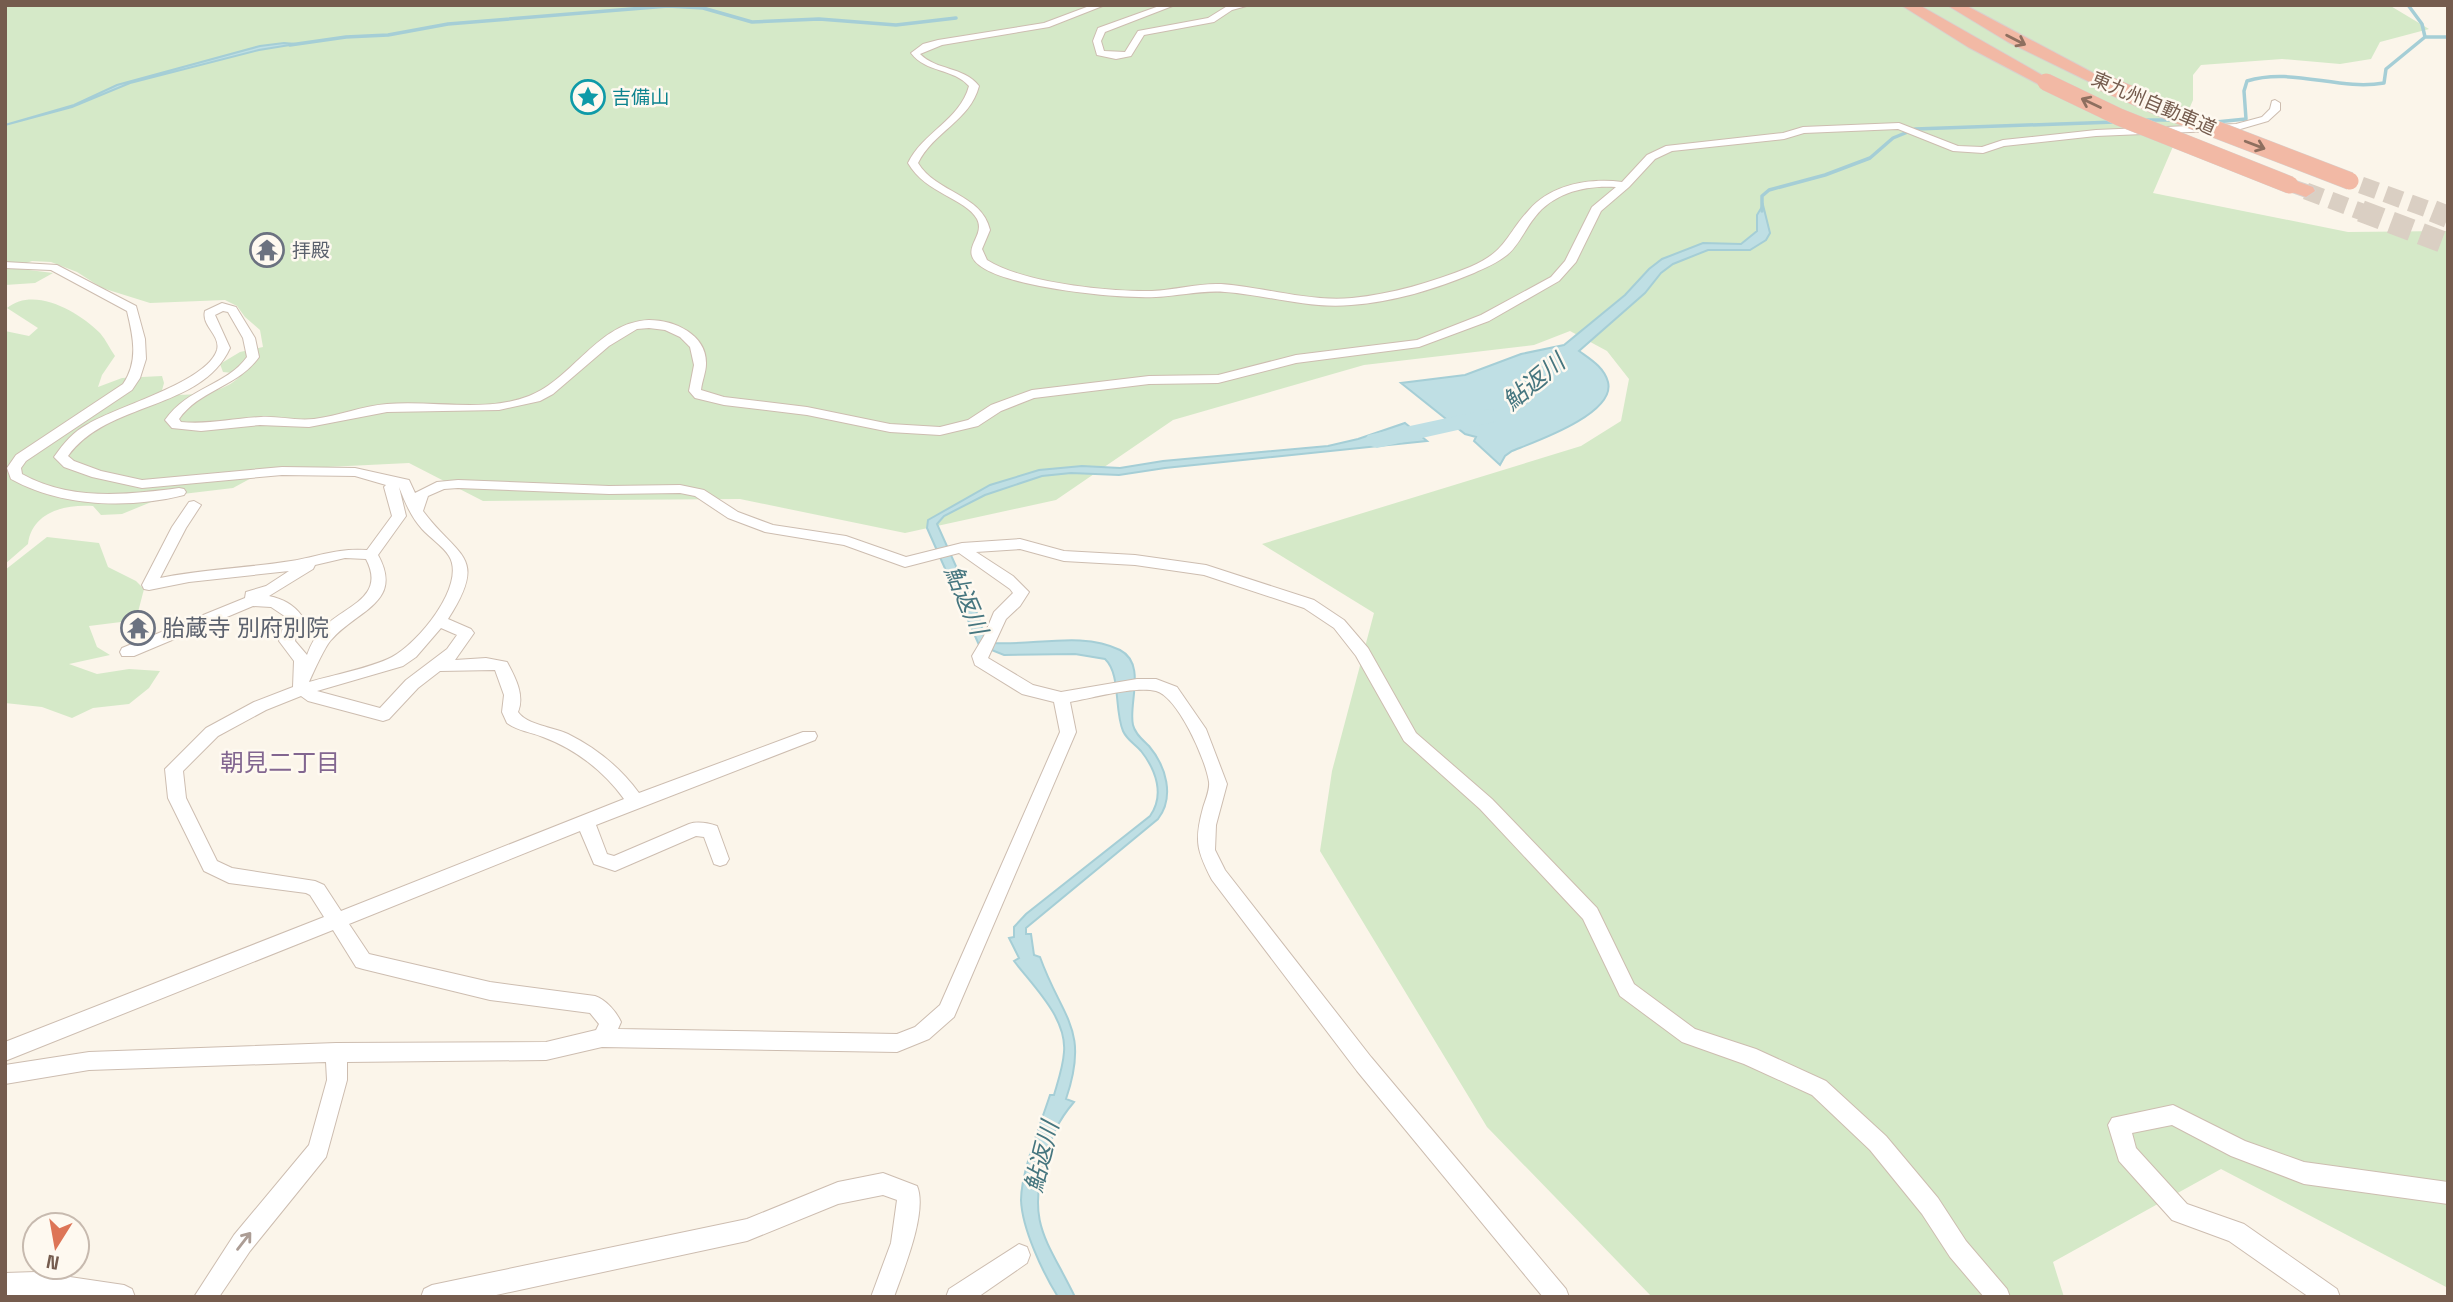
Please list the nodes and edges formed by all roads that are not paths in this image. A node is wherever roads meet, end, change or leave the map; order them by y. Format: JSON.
{"nodes":[{"id":1,"x":1101,"y":5,"type":"edge"},
{"id":2,"x":1171,"y":5,"type":"edge"},
{"id":3,"x":1246,"y":5,"type":"edge"},
{"id":4,"x":1908,"y":5,"type":"edge"},
{"id":5,"x":1954,"y":5,"type":"edge"},
{"id":6,"x":2276,"y":103,"type":"dead end"},
{"id":7,"x":2356,"y":183,"type":"tunnel mouth"},
{"id":8,"x":1625,"y":185,"type":"junction"},
{"id":9,"x":2298,"y":188,"type":"tunnel mouth"},
{"id":10,"x":5,"y":265,"type":"edge"},
{"id":11,"x":388,"y":480,"type":"junction"},
{"id":12,"x":194,"y":505,"type":"dead end"},
{"id":13,"x":416,"y":511,"type":"junction"},
{"id":14,"x":957,"y":549,"type":"junction"},
{"id":15,"x":370,"y":555,"type":"junction"},
{"id":16,"x":312,"y":563,"type":"junction"},
{"id":17,"x":232,"y":609,"type":"junction"},
{"id":18,"x":439,"y":621,"type":"junction"},
{"id":19,"x":128,"y":652,"type":"dead end"},
{"id":20,"x":441,"y":665,"type":"junction"},
{"id":21,"x":304,"y":685,"type":"junction"},
{"id":22,"x":1061,"y":698,"type":"junction"},
{"id":23,"x":809,"y":736,"type":"dead end"},
{"id":24,"x":635,"y":802,"type":"junction"},
{"id":25,"x":586,"y":822,"type":"junction"},
{"id":26,"x":720,"y":859,"type":"dead end"},
{"id":27,"x":338,"y":920,"type":"junction"},
{"id":28,"x":602,"y":1038,"type":"junction"},
{"id":29,"x":5,"y":1052,"type":"edge"},
{"id":30,"x":336,"y":1052,"type":"junction"},
{"id":31,"x":5,"y":1075,"type":"edge"},
{"id":32,"x":2448,"y":1193,"type":"edge"},
{"id":33,"x":1019,"y":1255,"type":"dead end"},
{"id":34,"x":5,"y":1285,"type":"edge"},
{"id":35,"x":124,"y":1297,"type":"edge"},
{"id":36,"x":205,"y":1297,"type":"edge"},
{"id":37,"x":432,"y":1297,"type":"edge"},
{"id":38,"x":882,"y":1297,"type":"edge"},
{"id":39,"x":957,"y":1297,"type":"edge"},
{"id":40,"x":1558,"y":1297,"type":"edge"},
{"id":41,"x":1999,"y":1297,"type":"edge"},
{"id":42,"x":2329,"y":1297,"type":"edge"}],
"edges":[{"from":1,"to":8,"type":"street"},
{"from":2,"to":3,"type":"street"},
{"from":9,"to":4,"type":"highway","name":"東九州自動車道","one_way":true,"bridge":true},
{"from":5,"to":7,"type":"highway","name":"東九州自動車道","one_way":true,"bridge":true},
{"from":6,"to":8,"type":"street"},
{"from":8,"to":11,"type":"street"},
{"from":10,"to":11,"type":"street"},
{"from":11,"to":13,"type":"street"},
{"from":11,"to":15,"type":"street"},
{"from":12,"to":16,"type":"street"},
{"from":13,"to":14,"type":"street"},
{"from":13,"to":18,"type":"street"},
{"from":14,"to":22,"type":"street"},
{"from":14,"to":41,"type":"street"},
{"from":15,"to":16,"type":"street"},
{"from":15,"to":21,"type":"street"},
{"from":16,"to":17,"type":"street"},
{"from":17,"to":19,"type":"street"},
{"from":17,"to":21,"type":"street"},
{"from":18,"to":20,"type":"street"},
{"from":18,"to":21,"type":"street"},
{"from":20,"to":21,"type":"street"},
{"from":20,"to":24,"type":"street"},
{"from":21,"to":27,"type":"street"},
{"from":22,"to":28,"type":"street"},
{"from":22,"to":40,"type":"street"},
{"from":23,"to":24,"type":"street"},
{"from":24,"to":25,"type":"street"},
{"from":25,"to":26,"type":"street"},
{"from":25,"to":27,"type":"street"},
{"from":27,"to":28,"type":"street"},
{"from":27,"to":29,"type":"street"},
{"from":28,"to":30,"type":"street"},
{"from":30,"to":31,"type":"street"},
{"from":36,"to":30,"type":"street","one_way":true},
{"from":32,"to":42,"type":"street"},
{"from":33,"to":39,"type":"street"},
{"from":34,"to":35,"type":"street"},
{"from":37,"to":38,"type":"street"}]}
